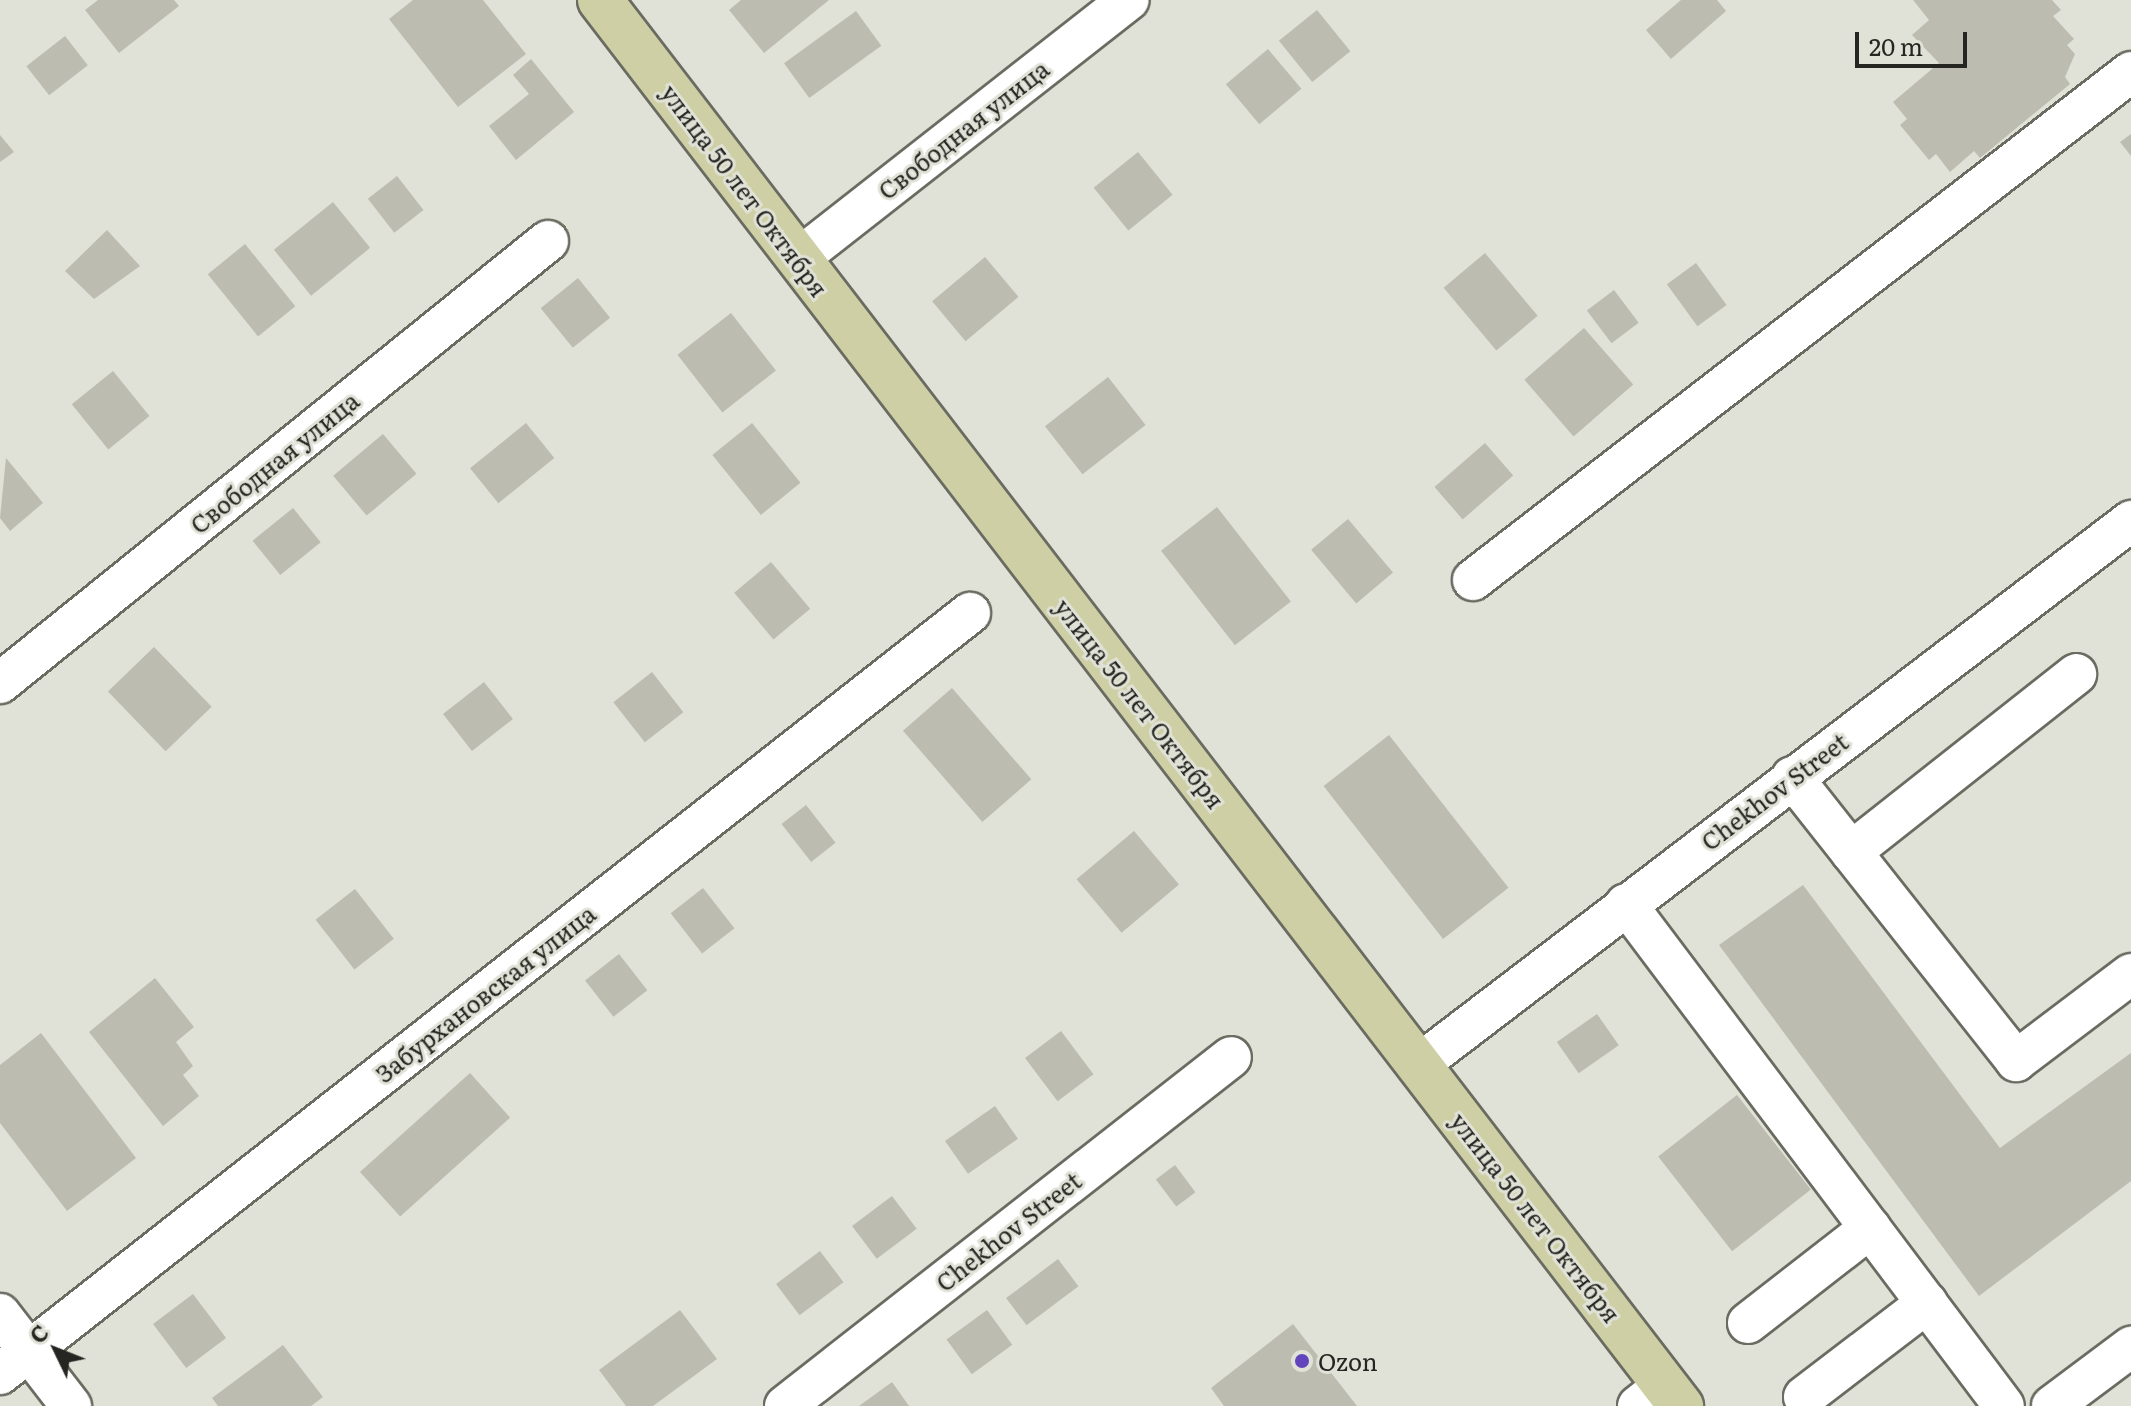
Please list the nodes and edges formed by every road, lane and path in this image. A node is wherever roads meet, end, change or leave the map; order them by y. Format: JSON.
{"nodes":[{"id":1,"x":600,"y":0,"type":"edge"},
{"id":2,"x":1128,"y":0,"type":"edge"},
{"id":3,"x":2131,"y":72,"type":"edge"},
{"id":4,"x":548,"y":241,"type":"dead end"},
{"id":5,"x":798,"y":259,"type":"junction"},
{"id":6,"x":2131,"y":521,"type":"edge"},
{"id":7,"x":1473,"y":580,"type":"dead end"},
{"id":8,"x":970,"y":613,"type":"dead end"},
{"id":9,"x":2076,"y":674,"type":"dead end"},
{"id":10,"x":0,"y":683,"type":"edge"},
{"id":11,"x":1792,"y":777,"type":"junction"},
{"id":12,"x":1851,"y":852,"type":"junction"},
{"id":13,"x":1626,"y":904,"type":"junction"},
{"id":14,"x":2131,"y":974,"type":"edge"},
{"id":15,"x":1231,"y":1057,"type":"dead end"},
{"id":16,"x":1418,"y":1065,"type":"junction"},
{"id":17,"x":1870,"y":1228,"type":"junction"},
{"id":18,"x":1927,"y":1303,"type":"junction"},
{"id":19,"x":0,"y":1314,"type":"edge"},
{"id":20,"x":1748,"y":1323,"type":"dead end"},
{"id":21,"x":2131,"y":1347,"type":"edge"},
{"id":22,"x":14,"y":1362,"type":"edge"},
{"id":23,"x":1804,"y":1397,"type":"dead end"},
{"id":24,"x":1661,"y":1399,"type":"edge"},
{"id":25,"x":71,"y":1406,"type":"edge"},
{"id":26,"x":785,"y":1406,"type":"edge"},
{"id":27,"x":2004,"y":1406,"type":"edge"},
{"id":28,"x":2052,"y":1406,"type":"edge"}],
"edges":[{"from":1,"to":5,"type":"main road","name":"улица 50 лет Октября"},
{"from":2,"to":5,"type":"street","name":"Свободная улица"},
{"from":3,"to":7,"type":"street"},
{"from":4,"to":10,"type":"street","name":"Свободная улица"},
{"from":5,"to":16,"type":"main road","name":"улица 50 лет Октября"},
{"from":6,"to":11,"type":"street","name":"Chekhov Street"},
{"from":8,"to":22,"type":"street","name":"Забурхановская улица"},
{"from":9,"to":12,"type":"street"},
{"from":11,"to":12,"type":"street"},
{"from":11,"to":13,"type":"street","name":"Chekhov Street"},
{"from":12,"to":14,"type":"street"},
{"from":13,"to":16,"type":"street","name":"Chekhov Street"},
{"from":13,"to":17,"type":"street"},
{"from":15,"to":26,"type":"street","name":"Chekhov Street"},
{"from":16,"to":24,"type":"main road","name":"улица 50 лет Октября"},
{"from":17,"to":18,"type":"street"},
{"from":17,"to":20,"type":"street"},
{"from":18,"to":23,"type":"street"},
{"from":18,"to":27,"type":"street"},
{"from":19,"to":22,"type":"street"},
{"from":21,"to":28,"type":"street"},
{"from":22,"to":25,"type":"street"}]}
